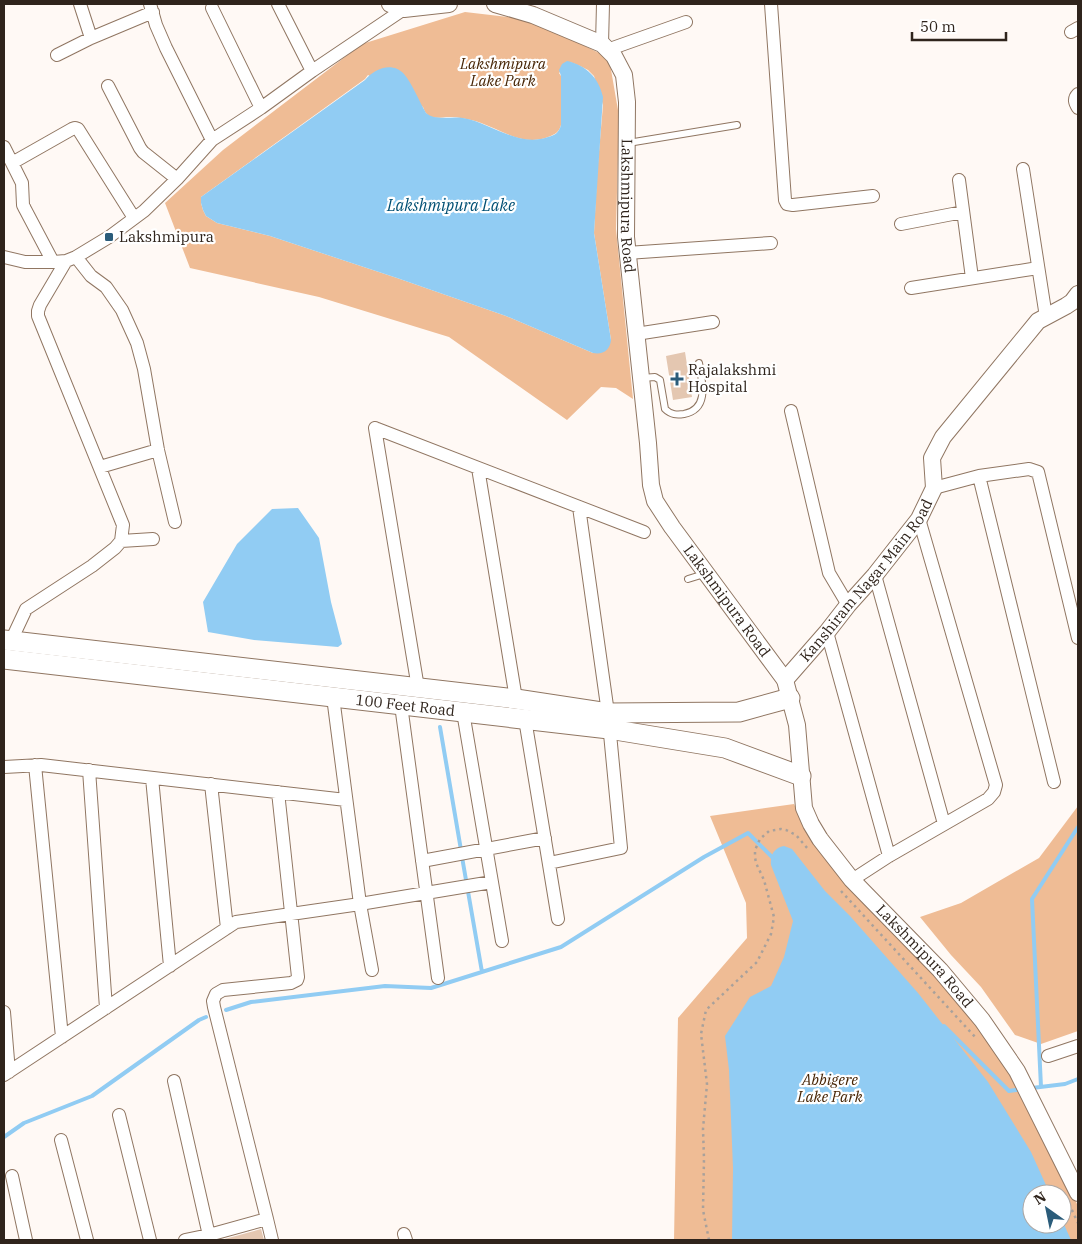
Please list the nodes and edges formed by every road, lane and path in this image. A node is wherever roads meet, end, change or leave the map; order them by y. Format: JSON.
{"nodes":[{"id":1,"x":80,"y":4,"type":"edge"},
{"id":2,"x":278,"y":4,"type":"edge"},
{"id":3,"x":449,"y":4,"type":"edge"},
{"id":4,"x":495,"y":4,"type":"edge"},
{"id":5,"x":603,"y":4,"type":"edge"},
{"id":6,"x":771,"y":4,"type":"edge"},
{"id":7,"x":397,"y":6,"type":"edge"},
{"id":8,"x":152,"y":8,"type":"edge"},
{"id":9,"x":212,"y":8,"type":"dead end"},
{"id":10,"x":686,"y":22,"type":"dead end"},
{"id":11,"x":91,"y":38,"type":"junction"},
{"id":12,"x":605,"y":47,"type":"junction"},
{"id":13,"x":56,"y":55,"type":"dead end"},
{"id":14,"x":312,"y":71,"type":"junction"},
{"id":15,"x":108,"y":86,"type":"dead end"},
{"id":16,"x":1078,"y":94,"type":"edge"},
{"id":17,"x":262,"y":108,"type":"junction"},
{"id":18,"x":1078,"y":108,"type":"edge"},
{"id":19,"x":737,"y":125,"type":"dead end"},
{"id":20,"x":212,"y":140,"type":"junction"},
{"id":21,"x":626,"y":143,"type":"junction"},
{"id":22,"x":4,"y":146,"type":"edge"},
{"id":23,"x":12,"y":163,"type":"junction"},
{"id":24,"x":1023,"y":169,"type":"dead end"},
{"id":25,"x":177,"y":179,"type":"junction"},
{"id":26,"x":959,"y":180,"type":"dead end"},
{"id":27,"x":873,"y":196,"type":"dead end"},
{"id":28,"x":963,"y":212,"type":"junction"},
{"id":29,"x":134,"y":218,"type":"junction"},
{"id":30,"x":901,"y":224,"type":"dead end"},
{"id":31,"x":771,"y":243,"type":"dead end"},
{"id":32,"x":628,"y":253,"type":"junction"},
{"id":33,"x":4,"y":257,"type":"edge"},
{"id":34,"x":71,"y":259,"type":"junction"},
{"id":35,"x":53,"y":262,"type":"junction"},
{"id":36,"x":1038,"y":268,"type":"junction"},
{"id":37,"x":972,"y":278,"type":"junction"},
{"id":38,"x":911,"y":288,"type":"dead end"},
{"id":39,"x":1078,"y":294,"type":"edge"},
{"id":40,"x":1046,"y":317,"type":"junction"},
{"id":41,"x":713,"y":322,"type":"dead end"},
{"id":42,"x":636,"y":334,"type":"junction"},
{"id":43,"x":699,"y":363,"type":"dead end"},
{"id":44,"x":641,"y":378,"type":"junction"},
{"id":45,"x":791,"y":411,"type":"dead end"},
{"id":46,"x":158,"y":450,"type":"junction"},
{"id":47,"x":100,"y":467,"type":"junction"},
{"id":48,"x":478,"y":468,"type":"junction"},
{"id":49,"x":979,"y":476,"type":"junction"},
{"id":50,"x":934,"y":488,"type":"junction"},
{"id":51,"x":580,"y":507,"type":"junction"},
{"id":52,"x":919,"y":519,"type":"junction"},
{"id":53,"x":175,"y":522,"type":"dead end"},
{"id":54,"x":644,"y":532,"type":"dead end"},
{"id":55,"x":153,"y":539,"type":"dead end"},
{"id":56,"x":121,"y":541,"type":"junction"},
{"id":57,"x":874,"y":575,"type":"junction"},
{"id":58,"x":688,"y":579,"type":"dead end"},
{"id":59,"x":711,"y":579,"type":"junction"},
{"id":60,"x":848,"y":605,"type":"junction"},
{"id":61,"x":827,"y":632,"type":"junction"},
{"id":62,"x":1078,"y":638,"type":"edge"},
{"id":63,"x":7,"y":640,"type":"edge"},
{"id":64,"x":4,"y":659,"type":"edge"},
{"id":65,"x":418,"y":688,"type":"junction"},
{"id":66,"x":788,"y":689,"type":"junction"},
{"id":67,"x":333,"y":697,"type":"junction"},
{"id":68,"x":516,"y":699,"type":"junction"},
{"id":69,"x":401,"y":705,"type":"junction"},
{"id":70,"x":463,"y":712,"type":"junction"},
{"id":71,"x":525,"y":719,"type":"junction"},
{"id":72,"x":608,"y":721,"type":"junction"},
{"id":73,"x":35,"y":765,"type":"junction"},
{"id":74,"x":4,"y":767,"type":"edge"},
{"id":75,"x":89,"y":770,"type":"junction"},
{"id":76,"x":801,"y":776,"type":"junction"},
{"id":77,"x":152,"y":778,"type":"junction"},
{"id":78,"x":1054,"y":782,"type":"dead end"},
{"id":79,"x":211,"y":784,"type":"junction"},
{"id":80,"x":278,"y":792,"type":"junction"},
{"id":81,"x":346,"y":800,"type":"junction"},
{"id":82,"x":944,"y":824,"type":"junction"},
{"id":83,"x":545,"y":838,"type":"junction"},
{"id":84,"x":486,"y":849,"type":"junction"},
{"id":85,"x":812,"y":854,"type":"dead end"},
{"id":86,"x":889,"y":856,"type":"junction"},
{"id":87,"x":422,"y":861,"type":"junction"},
{"id":88,"x":549,"y":863,"type":"junction"},
{"id":89,"x":852,"y":880,"type":"junction"},
{"id":90,"x":492,"y":882,"type":"junction"},
{"id":91,"x":836,"y":884,"type":"dead end"},
{"id":92,"x":427,"y":893,"type":"junction"},
{"id":93,"x":360,"y":904,"type":"junction"},
{"id":94,"x":292,"y":913,"type":"junction"},
{"id":95,"x":558,"y":919,"type":"dead end"},
{"id":96,"x":227,"y":928,"type":"junction"},
{"id":97,"x":502,"y":941,"type":"dead end"},
{"id":98,"x":170,"y":966,"type":"junction"},
{"id":99,"x":372,"y":970,"type":"dead end"},
{"id":100,"x":438,"y":978,"type":"dead end"},
{"id":101,"x":106,"y":1008,"type":"junction"},
{"id":102,"x":4,"y":1012,"type":"edge"},
{"id":103,"x":62,"y":1037,"type":"junction"},
{"id":104,"x":979,"y":1042,"type":"dead end"},
{"id":105,"x":1078,"y":1046,"type":"edge"},
{"id":106,"x":1048,"y":1056,"type":"dead end"},
{"id":107,"x":6,"y":1073,"type":"edge"},
{"id":108,"x":174,"y":1081,"type":"dead end"},
{"id":109,"x":119,"y":1115,"type":"dead end"},
{"id":110,"x":61,"y":1140,"type":"dead end"},
{"id":111,"x":12,"y":1176,"type":"dead end"},
{"id":112,"x":1068,"y":1184,"type":"edge"},
{"id":113,"x":1072,"y":1194,"type":"edge"},
{"id":114,"x":267,"y":1219,"type":"junction"},
{"id":115,"x":1078,"y":1222,"type":"edge"},
{"id":116,"x":210,"y":1238,"type":"edge"},
{"id":117,"x":26,"y":1240,"type":"edge"},
{"id":118,"x":87,"y":1240,"type":"edge"},
{"id":119,"x":150,"y":1240,"type":"edge"},
{"id":120,"x":185,"y":1240,"type":"edge"},
{"id":121,"x":272,"y":1240,"type":"edge"},
{"id":122,"x":709,"y":1240,"type":"edge"}],
"edges":[{"from":1,"to":11,"type":"street"},
{"from":2,"to":14,"type":"street"},
{"from":3,"to":7,"type":"street"},
{"from":4,"to":12,"type":"street"},
{"from":5,"to":12,"type":"street"},
{"from":6,"to":27,"type":"street"},
{"from":7,"to":14,"type":"street"},
{"from":8,"to":11,"type":"street"},
{"from":8,"to":20,"type":"street"},
{"from":9,"to":17,"type":"street"},
{"from":10,"to":12,"type":"street"},
{"from":11,"to":13,"type":"street"},
{"from":12,"to":21,"type":"street","name":"Lakshmipura Road"},
{"from":14,"to":17,"type":"street"},
{"from":15,"to":25,"type":"street"},
{"from":16,"to":18,"type":"street"},
{"from":17,"to":20,"type":"street"},
{"from":19,"to":21,"type":"lane"},
{"from":20,"to":25,"type":"street"},
{"from":21,"to":32,"type":"street","name":"Lakshmipura Road"},
{"from":22,"to":23,"type":"street"},
{"from":23,"to":29,"type":"street"},
{"from":23,"to":35,"type":"street"},
{"from":24,"to":36,"type":"street"},
{"from":25,"to":29,"type":"street"},
{"from":26,"to":28,"type":"street"},
{"from":28,"to":30,"type":"street"},
{"from":28,"to":37,"type":"street"},
{"from":29,"to":34,"type":"street"},
{"from":31,"to":32,"type":"street"},
{"from":32,"to":42,"type":"street","name":"Lakshmipura Road"},
{"from":33,"to":35,"type":"street"},
{"from":34,"to":35,"type":"street"},
{"from":34,"to":46,"type":"street"},
{"from":34,"to":47,"type":"street"},
{"from":36,"to":37,"type":"street"},
{"from":36,"to":40,"type":"street"},
{"from":37,"to":38,"type":"street"},
{"from":39,"to":40,"type":"street","name":"Kanshiram Nagar Main Road"},
{"from":40,"to":50,"type":"street","name":"Kanshiram Nagar Main Road"},
{"from":41,"to":42,"type":"street"},
{"from":42,"to":44,"type":"street","name":"Lakshmipura Road"},
{"from":43,"to":44,"type":"lane"},
{"from":44,"to":59,"type":"street","name":"Lakshmipura Road"},
{"from":45,"to":60,"type":"street"},
{"from":46,"to":47,"type":"street"},
{"from":46,"to":53,"type":"street"},
{"from":47,"to":56,"type":"street"},
{"from":48,"to":51,"type":"street"},
{"from":48,"to":65,"type":"street"},
{"from":48,"to":68,"type":"street"},
{"from":49,"to":50,"type":"street"},
{"from":49,"to":62,"type":"street"},
{"from":49,"to":78,"type":"street"},
{"from":50,"to":52,"type":"street","name":"Kanshiram Nagar Main Road"},
{"from":51,"to":54,"type":"street"},
{"from":51,"to":72,"type":"street"},
{"from":52,"to":57,"type":"street","name":"Kanshiram Nagar Main Road"},
{"from":52,"to":82,"type":"street"},
{"from":55,"to":56,"type":"street"},
{"from":56,"to":63,"type":"street"},
{"from":57,"to":60,"type":"street","name":"Kanshiram Nagar Main Road"},
{"from":57,"to":82,"type":"street"},
{"from":58,"to":59,"type":"lane"},
{"from":59,"to":66,"type":"street","name":"Lakshmipura Road"},
{"from":60,"to":61,"type":"street","name":"Kanshiram Nagar Main Road"},
{"from":61,"to":66,"type":"street","name":"Kanshiram Nagar Main Road"},
{"from":61,"to":86,"type":"street"},
{"from":63,"to":65,"type":"main road","name":"100 Feet Road"},
{"from":64,"to":67,"type":"main road","name":"100 Feet Road"},
{"from":65,"to":68,"type":"main road","name":"100 Feet Road"},
{"from":66,"to":72,"type":"main road","name":"100 Feet Road"},
{"from":66,"to":76,"type":"street","name":"Lakshmipura Road"},
{"from":67,"to":69,"type":"main road","name":"100 Feet Road"},
{"from":67,"to":81,"type":"street"},
{"from":68,"to":72,"type":"main road","name":"100 Feet Road"},
{"from":69,"to":70,"type":"main road","name":"100 Feet Road"},
{"from":69,"to":87,"type":"street"},
{"from":70,"to":71,"type":"main road","name":"100 Feet Road"},
{"from":70,"to":84,"type":"street"},
{"from":71,"to":72,"type":"main road","name":"100 Feet Road"},
{"from":71,"to":83,"type":"street"},
{"from":72,"to":76,"type":"main road","name":"100 Feet Road"},
{"from":72,"to":88,"type":"street"},
{"from":73,"to":74,"type":"street"},
{"from":73,"to":75,"type":"street"},
{"from":73,"to":103,"type":"street"},
{"from":75,"to":77,"type":"street"},
{"from":75,"to":101,"type":"street"},
{"from":76,"to":89,"type":"street","name":"Lakshmipura Road"},
{"from":77,"to":79,"type":"street"},
{"from":77,"to":98,"type":"street"},
{"from":79,"to":80,"type":"street"},
{"from":79,"to":96,"type":"street"},
{"from":80,"to":81,"type":"street"},
{"from":80,"to":94,"type":"street"},
{"from":81,"to":93,"type":"street"},
{"from":82,"to":86,"type":"street"},
{"from":83,"to":84,"type":"street"},
{"from":83,"to":88,"type":"street"},
{"from":84,"to":87,"type":"street"},
{"from":84,"to":90,"type":"street"},
{"from":85,"to":122,"type":"path"},
{"from":86,"to":89,"type":"street"},
{"from":87,"to":92,"type":"street"},
{"from":88,"to":95,"type":"street"},
{"from":89,"to":112,"type":"street","name":"Lakshmipura Road"},
{"from":90,"to":92,"type":"street"},
{"from":90,"to":97,"type":"street"},
{"from":91,"to":104,"type":"path"},
{"from":92,"to":93,"type":"street"},
{"from":92,"to":100,"type":"street"},
{"from":93,"to":94,"type":"street"},
{"from":93,"to":99,"type":"street"},
{"from":94,"to":96,"type":"street"},
{"from":94,"to":114,"type":"street"},
{"from":96,"to":98,"type":"street"},
{"from":98,"to":101,"type":"street"},
{"from":101,"to":103,"type":"street"},
{"from":102,"to":107,"type":"street"},
{"from":103,"to":107,"type":"street"},
{"from":105,"to":106,"type":"street"},
{"from":108,"to":116,"type":"street"},
{"from":109,"to":119,"type":"street"},
{"from":110,"to":118,"type":"street"},
{"from":111,"to":117,"type":"street"},
{"from":113,"to":115,"type":"path"},
{"from":114,"to":116,"type":"street"},
{"from":114,"to":121,"type":"street"},
{"from":116,"to":120,"type":"street"}]}
